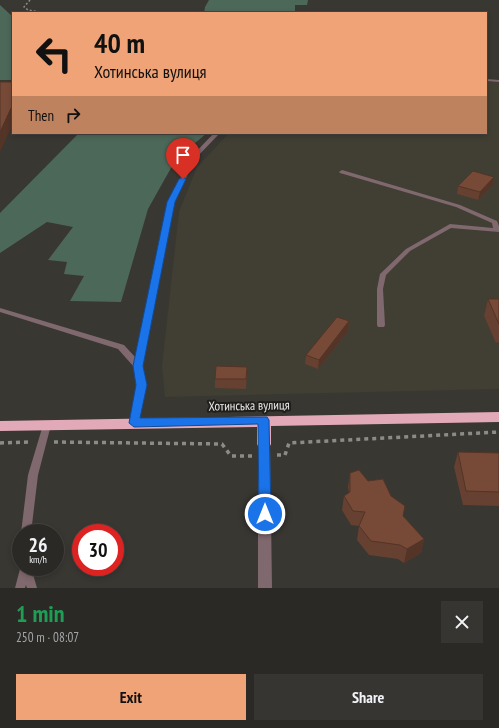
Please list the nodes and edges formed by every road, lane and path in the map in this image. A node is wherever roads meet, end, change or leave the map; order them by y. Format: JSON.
{"nodes":[{"id":1,"x":30,"y":0,"type":"edge"},
{"id":2,"x":40,"y":12,"type":"edge"},
{"id":3,"x":487,"y":80,"type":"edge"},
{"id":4,"x":499,"y":81,"type":"edge"},
{"id":5,"x":216,"y":134,"type":"edge"},
{"id":6,"x":342,"y":172,"type":"dead end"},
{"id":7,"x":498,"y":230,"type":"edge"},
{"id":8,"x":0,"y":310,"type":"edge"},
{"id":9,"x":381,"y":325,"type":"dead end"},
{"id":10,"x":138,"y":366,"type":"junction"},
{"id":11,"x":499,"y":417,"type":"edge"},
{"id":12,"x":264,"y":420,"type":"junction"},
{"id":13,"x":134,"y":423,"type":"junction"},
{"id":14,"x":47,"y":425,"type":"junction"},
{"id":15,"x":0,"y":426,"type":"edge"},
{"id":16,"x":264,"y":444,"type":"joint"},
{"id":17,"x":27,"y":524,"type":"edge"},
{"id":18,"x":23,"y":576,"type":"edge"},
{"id":19,"x":28,"y":576,"type":"edge"},
{"id":20,"x":20,"y":588,"type":"edge"},
{"id":21,"x":32,"y":588,"type":"edge"},
{"id":22,"x":265,"y":588,"type":"edge"}],
"edges":[{"from":1,"to":2,"type":"path"},
{"from":3,"to":4,"type":"lane"},
{"from":5,"to":10,"type":"lane"},
{"from":6,"to":7,"type":"lane"},
{"from":7,"to":9,"type":"lane"},
{"from":8,"to":10,"type":"lane"},
{"from":10,"to":13,"type":"lane"},
{"from":11,"to":12,"type":"highway","name":"Хотинська вулиця"},
{"from":12,"to":13,"type":"highway","name":"Хотинська вулиця"},
{"from":12,"to":16,"type":"highway"},
{"from":13,"to":14,"type":"highway","name":"Хотинська вулиця"},
{"from":14,"to":15,"type":"highway","name":"Хотинська вулиця"},
{"from":14,"to":17,"type":"lane"},
{"from":16,"to":22,"type":"street"},
{"from":18,"to":20,"type":"lane"},
{"from":19,"to":21,"type":"lane"}]}
